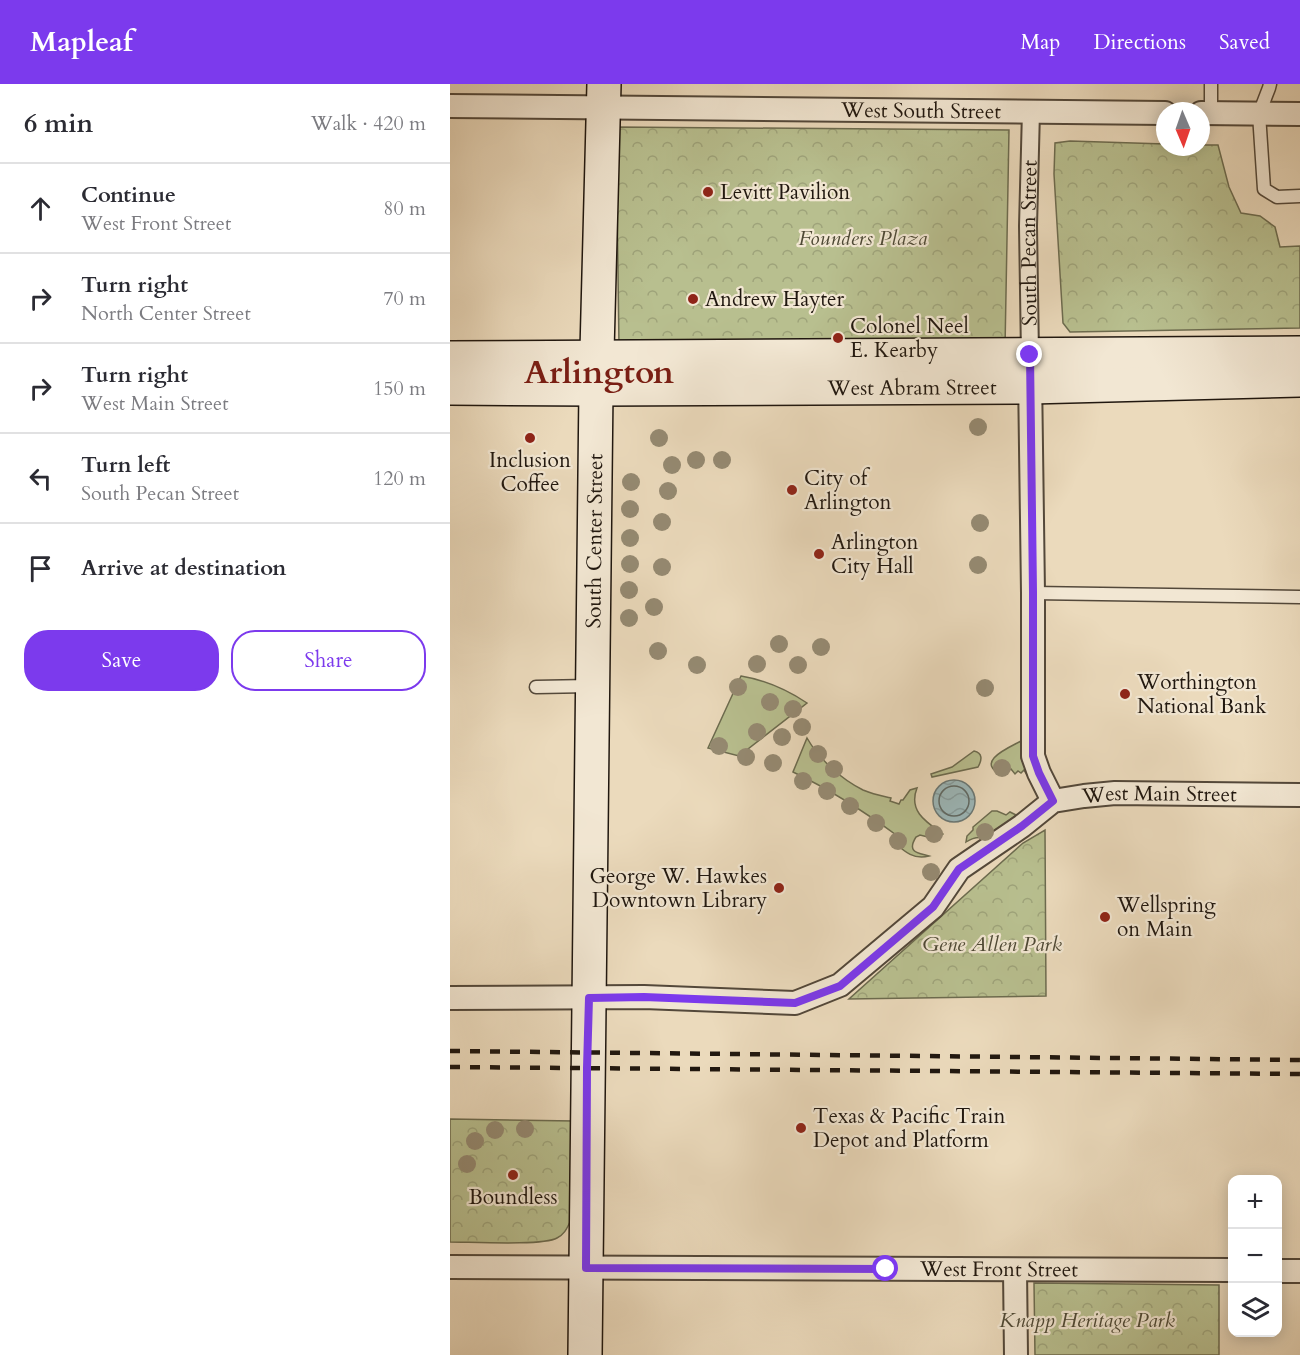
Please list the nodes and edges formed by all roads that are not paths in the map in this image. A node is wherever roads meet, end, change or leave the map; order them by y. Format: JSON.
{"nodes":[{"id":1,"x":1211,"y":84,"type":"edge"},
{"id":2,"x":1269,"y":84,"type":"edge"},
{"id":3,"x":604,"y":96,"type":"edge"},
{"id":4,"x":1208,"y":102,"type":"edge"},
{"id":5,"x":450,"y":106,"type":"edge"},
{"id":6,"x":1031,"y":111,"type":"junction"},
{"id":7,"x":1156,"y":113,"type":"edge"},
{"id":8,"x":1210,"y":113,"type":"edge"},
{"id":9,"x":1259,"y":114,"type":"junction"},
{"id":10,"x":1300,"y":114,"type":"edge"},
{"id":11,"x":1300,"y":196,"type":"edge"},
{"id":12,"x":1300,"y":352,"type":"edge"},
{"id":13,"x":1030,"y":355,"type":"junction"},
{"id":14,"x":450,"y":358,"type":"edge"},
{"id":15,"x":596,"y":374,"type":"junction"},
{"id":16,"x":1300,"y":380,"type":"edge"},
{"id":17,"x":1030,"y":387,"type":"junction"},
{"id":18,"x":450,"y":388,"type":"edge"},
{"id":19,"x":1033,"y":592,"type":"junction"},
{"id":20,"x":1300,"y":597,"type":"edge"},
{"id":21,"x":592,"y":686,"type":"junction"},
{"id":22,"x":536,"y":687,"type":"dead end"},
{"id":23,"x":1300,"y":795,"type":"edge"},
{"id":24,"x":1053,"y":801,"type":"junction"},
{"id":25,"x":450,"y":998,"type":"edge"},
{"id":26,"x":589,"y":998,"type":"junction"},
{"id":27,"x":450,"y":1267,"type":"edge"},
{"id":28,"x":586,"y":1268,"type":"junction"},
{"id":29,"x":1015,"y":1270,"type":"junction"},
{"id":30,"x":1228,"y":1270,"type":"edge"},
{"id":31,"x":1282,"y":1271,"type":"edge"},
{"id":32,"x":1300,"y":1271,"type":"edge"},
{"id":33,"x":585,"y":1355,"type":"edge"},
{"id":34,"x":1016,"y":1355,"type":"edge"}],
"edges":[{"from":1,"to":4,"type":"lane"},
{"from":2,"to":9,"type":"lane"},
{"from":3,"to":5,"type":"street","name":"West South Street"},
{"from":3,"to":6,"type":"street","name":"West South Street"},
{"from":3,"to":15,"type":"main road","name":"South Center Street"},
{"from":6,"to":7,"type":"street","name":"West South Street"},
{"from":6,"to":13,"type":"street","name":"South Pecan Street"},
{"from":8,"to":9,"type":"street"},
{"from":9,"to":10,"type":"street"},
{"from":9,"to":11,"type":"lane"},
{"from":12,"to":13,"type":"main road","name":"West Abram Street"},
{"from":13,"to":15,"type":"main road","name":"West Abram Street"},
{"from":13,"to":17,"type":"street","name":"South Pecan Street"},
{"from":14,"to":15,"type":"main road"},
{"from":15,"to":17,"type":"main road","name":"West Abram Street"},
{"from":15,"to":18,"type":"main road"},
{"from":15,"to":21,"type":"main road","name":"South Center Street"},
{"from":16,"to":17,"type":"main road","name":"West Abram Street"},
{"from":17,"to":19,"type":"street","name":"South Pecan Street"},
{"from":19,"to":20,"type":"lane"},
{"from":19,"to":24,"type":"street","name":"South Pecan Street"},
{"from":21,"to":22,"type":"lane"},
{"from":21,"to":26,"type":"main road","name":"South Center Street"},
{"from":23,"to":24,"type":"street","name":"West Main Street"},
{"from":24,"to":26,"type":"street","name":"West Main Street"},
{"from":25,"to":26,"type":"street","name":"West Main Street"},
{"from":26,"to":28,"type":"main road","name":"South Center Street"},
{"from":27,"to":28,"type":"street","name":"West Front Street"},
{"from":28,"to":29,"type":"street","name":"West Front Street"},
{"from":28,"to":33,"type":"main road","name":"South Center Street"},
{"from":29,"to":30,"type":"street","name":"West Front Street"},
{"from":29,"to":34,"type":"street"},
{"from":31,"to":32,"type":"street"}]}
